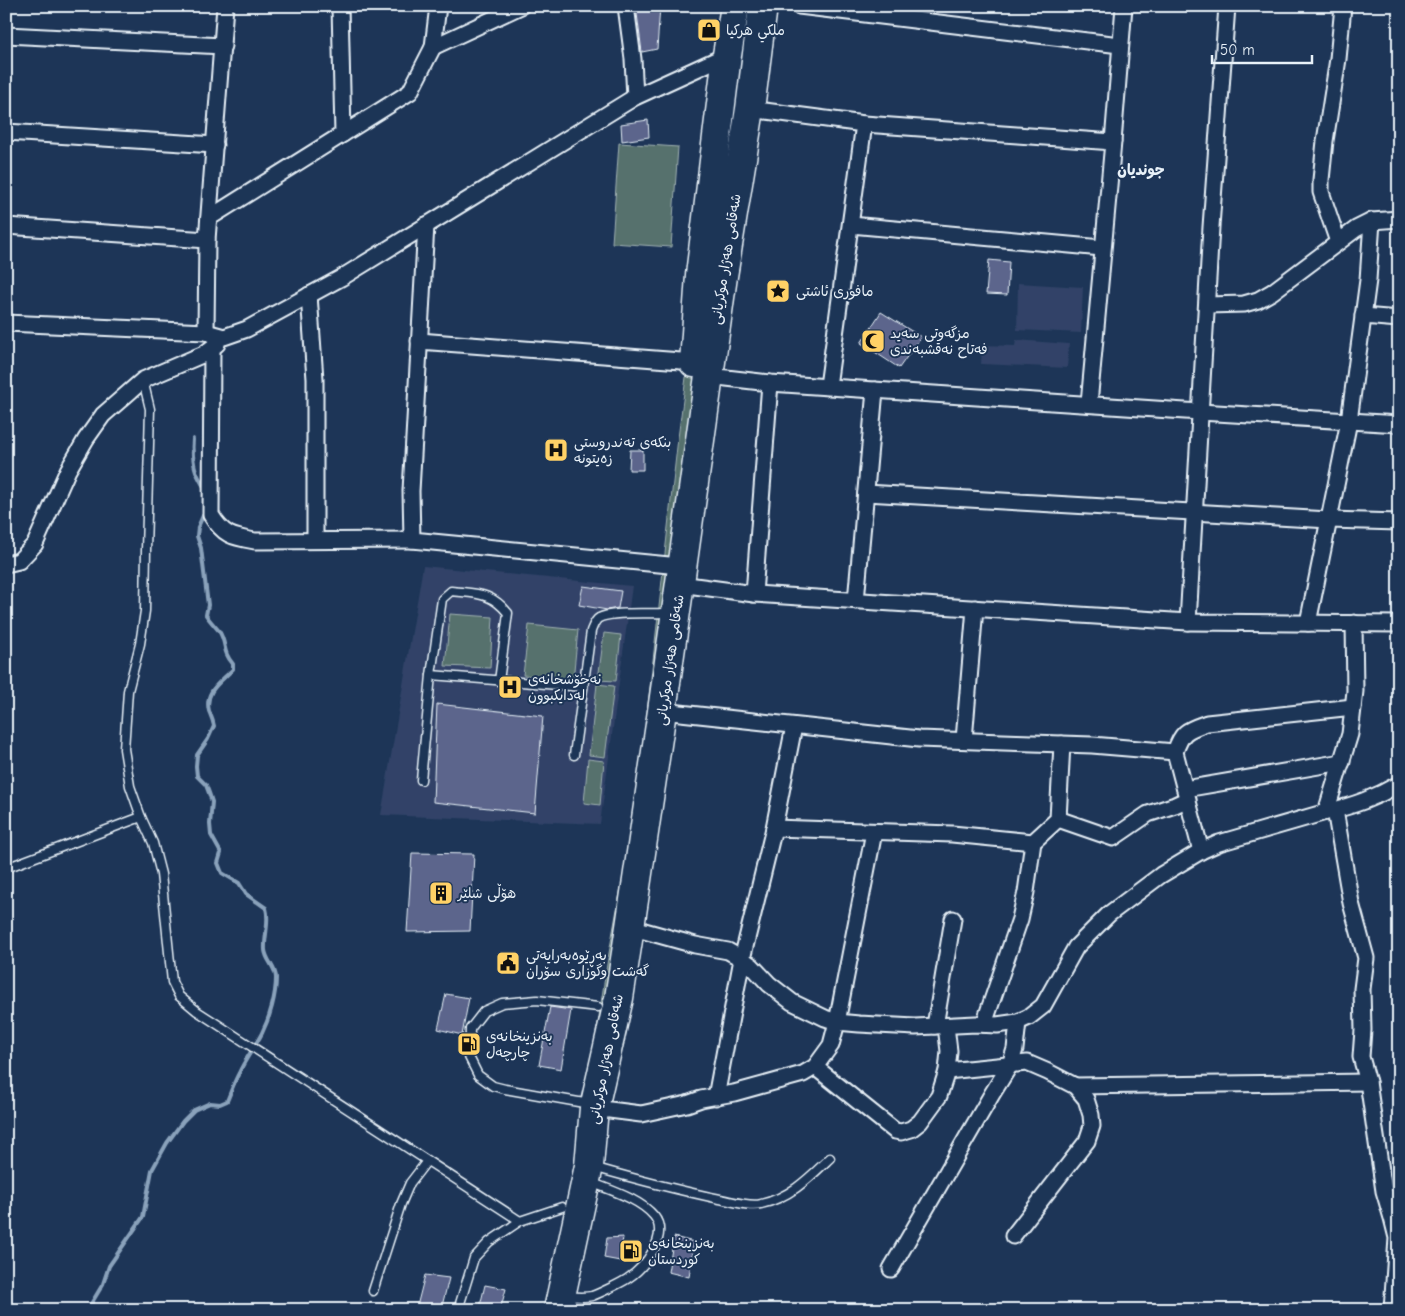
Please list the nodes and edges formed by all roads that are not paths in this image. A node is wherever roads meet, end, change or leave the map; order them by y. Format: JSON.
{"nodes":[{"id":1,"x":226,"y":6,"type":"edge"},
{"id":2,"x":340,"y":6,"type":"edge"},
{"id":3,"x":438,"y":6,"type":"edge"},
{"id":4,"x":521,"y":6,"type":"edge"},
{"id":5,"x":626,"y":6,"type":"edge"},
{"id":6,"x":735,"y":6,"type":"edge"},
{"id":7,"x":763,"y":6,"type":"edge"},
{"id":8,"x":799,"y":6,"type":"edge"},
{"id":9,"x":1124,"y":6,"type":"edge"},
{"id":10,"x":1227,"y":6,"type":"edge"},
{"id":11,"x":1343,"y":6,"type":"edge"},
{"id":12,"x":6,"y":35,"type":"edge"},
{"id":13,"x":1120,"y":45,"type":"junction"},
{"id":14,"x":223,"y":46,"type":"junction"},
{"id":15,"x":433,"y":47,"type":"junction"},
{"id":16,"x":726,"y":55,"type":"junction"},
{"id":17,"x":635,"y":97,"type":"junction"},
{"id":18,"x":750,"y":109,"type":"junction"},
{"id":19,"x":864,"y":124,"type":"junction"},
{"id":20,"x":6,"y":132,"type":"edge"},
{"id":21,"x":343,"y":134,"type":"junction"},
{"id":22,"x":1113,"y":142,"type":"junction"},
{"id":23,"x":215,"y":145,"type":"junction"},
{"id":24,"x":209,"y":218,"type":"junction"},
{"id":25,"x":1399,"y":220,"type":"edge"},
{"id":26,"x":1372,"y":221,"type":"junction"},
{"id":27,"x":851,"y":225,"type":"junction"},
{"id":28,"x":6,"y":226,"type":"edge"},
{"id":29,"x":426,"y":226,"type":"junction"},
{"id":30,"x":207,"y":240,"type":"junction"},
{"id":31,"x":1338,"y":242,"type":"junction"},
{"id":32,"x":1102,"y":248,"type":"junction"},
{"id":33,"x":711,"y":275,"type":"junction"},
{"id":34,"x":309,"y":295,"type":"junction"},
{"id":35,"x":1206,"y":306,"type":"junction"},
{"id":36,"x":1363,"y":316,"type":"junction"},
{"id":37,"x":1399,"y":319,"type":"edge"},
{"id":38,"x":6,"y":323,"type":"edge"},
{"id":39,"x":206,"y":332,"type":"junction"},
{"id":40,"x":224,"y":338,"type":"junction"},
{"id":41,"x":419,"y":341,"type":"junction"},
{"id":42,"x":212,"y":348,"type":"junction"},
{"id":43,"x":701,"y":369,"type":"junction"},
{"id":44,"x":143,"y":380,"type":"junction"},
{"id":45,"x":770,"y":383,"type":"junction"},
{"id":46,"x":828,"y":386,"type":"junction"},
{"id":47,"x":875,"y":390,"type":"junction"},
{"id":48,"x":1089,"y":404,"type":"junction"},
{"id":49,"x":1200,"y":412,"type":"junction"},
{"id":50,"x":1349,"y":421,"type":"junction"},
{"id":51,"x":1399,"y":424,"type":"edge"},
{"id":52,"x":866,"y":493,"type":"junction"},
{"id":53,"x":1194,"y":512,"type":"junction"},
{"id":54,"x":1329,"y":520,"type":"junction"},
{"id":55,"x":1399,"y":522,"type":"edge"},
{"id":56,"x":315,"y":540,"type":"junction"},
{"id":57,"x":412,"y":540,"type":"junction"},
{"id":58,"x":6,"y":564,"type":"edge"},
{"id":59,"x":675,"y":575,"type":"junction"},
{"id":60,"x":754,"y":594,"type":"junction"},
{"id":61,"x":856,"y":600,"type":"junction"},
{"id":62,"x":975,"y":608,"type":"junction"},
{"id":63,"x":663,"y":613,"type":"junction"},
{"id":64,"x":1188,"y":622,"type":"junction"},
{"id":65,"x":1308,"y":623,"type":"junction"},
{"id":66,"x":1354,"y":624,"type":"junction"},
{"id":67,"x":1399,"y":624,"type":"edge"},
{"id":68,"x":431,"y":675,"type":"junction"},
{"id":69,"x":499,"y":680,"type":"junction"},
{"id":70,"x":583,"y":687,"type":"junction"},
{"id":71,"x":1353,"y":707,"type":"junction"},
{"id":72,"x":662,"y":711,"type":"junction"},
{"id":73,"x":794,"y":726,"type":"junction"},
{"id":74,"x":964,"y":740,"type":"junction"},
{"id":75,"x":1062,"y":744,"type":"junction"},
{"id":76,"x":1175,"y":752,"type":"junction"},
{"id":77,"x":574,"y":755,"type":"dead end"},
{"id":78,"x":1342,"y":762,"type":"junction"},
{"id":79,"x":421,"y":780,"type":"dead end"},
{"id":80,"x":1399,"y":784,"type":"edge"},
{"id":81,"x":1186,"y":794,"type":"junction"},
{"id":82,"x":1331,"y":811,"type":"junction"},
{"id":83,"x":141,"y":817,"type":"junction"},
{"id":84,"x":1058,"y":820,"type":"junction"},
{"id":85,"x":774,"y":828,"type":"junction"},
{"id":86,"x":874,"y":832,"type":"junction"},
{"id":87,"x":1033,"y":842,"type":"junction"},
{"id":88,"x":1201,"y":851,"type":"junction"},
{"id":89,"x":6,"y":868,"type":"edge"},
{"id":90,"x":953,"y":919,"type":"dead end"},
{"id":91,"x":630,"y":926,"type":"junction"},
{"id":92,"x":742,"y":959,"type":"junction"},
{"id":93,"x":598,"y":1007,"type":"junction"},
{"id":94,"x":837,"y":1022,"type":"junction"},
{"id":95,"x":1018,"y":1022,"type":"junction"},
{"id":96,"x":984,"y":1024,"type":"junction"},
{"id":97,"x":940,"y":1026,"type":"junction"},
{"id":98,"x":1010,"y":1065,"type":"junction"},
{"id":99,"x":815,"y":1068,"type":"junction"},
{"id":100,"x":947,"y":1071,"type":"junction"},
{"id":101,"x":1368,"y":1082,"type":"junction"},
{"id":102,"x":1075,"y":1086,"type":"junction"},
{"id":103,"x":716,"y":1097,"type":"junction"},
{"id":104,"x":589,"y":1105,"type":"junction"},
{"id":105,"x":830,"y":1158,"type":"dead end"},
{"id":106,"x":427,"y":1161,"type":"junction"},
{"id":107,"x":587,"y":1173,"type":"junction"},
{"id":108,"x":562,"y":1207,"type":"junction"},
{"id":109,"x":520,"y":1221,"type":"junction"},
{"id":110,"x":1013,"y":1236,"type":"dead end"},
{"id":111,"x":890,"y":1270,"type":"dead end"},
{"id":112,"x":373,"y":1291,"type":"dead end"},
{"id":113,"x":560,"y":1306,"type":"edge"},
{"id":114,"x":458,"y":1310,"type":"edge"},
{"id":115,"x":1392,"y":1310,"type":"edge"}],
"edges":[{"from":1,"to":14,"type":"street"},
{"from":2,"to":21,"type":"street"},
{"from":3,"to":15,"type":"street"},
{"from":4,"to":15,"type":"street"},
{"from":5,"to":17,"type":"street"},
{"from":6,"to":16,"type":"highway","name":"شەقامی ھەژار موکریانی"},
{"from":7,"to":18,"type":"highway","name":"شەقامی ھەژار موکریانی"},
{"from":8,"to":13,"type":"street"},
{"from":9,"to":13,"type":"street"},
{"from":10,"to":35,"type":"street"},
{"from":11,"to":31,"type":"street"},
{"from":12,"to":14,"type":"street"},
{"from":13,"to":22,"type":"street"},
{"from":14,"to":23,"type":"street"},
{"from":15,"to":21,"type":"street"},
{"from":16,"to":17,"type":"street"},
{"from":16,"to":33,"type":"highway","name":"شەقامی ھەژار موکریانی"},
{"from":17,"to":29,"type":"street"},
{"from":18,"to":19,"type":"street"},
{"from":18,"to":33,"type":"highway","name":"شەقامی ھەژار موکریانی"},
{"from":19,"to":22,"type":"street"},
{"from":19,"to":27,"type":"street"},
{"from":20,"to":23,"type":"street"},
{"from":21,"to":24,"type":"street"},
{"from":22,"to":32,"type":"street"},
{"from":23,"to":24,"type":"street"},
{"from":24,"to":30,"type":"street"},
{"from":25,"to":26,"type":"street"},
{"from":26,"to":31,"type":"street"},
{"from":26,"to":36,"type":"street"},
{"from":27,"to":32,"type":"street"},
{"from":27,"to":46,"type":"street"},
{"from":28,"to":30,"type":"street"},
{"from":29,"to":34,"type":"street"},
{"from":29,"to":41,"type":"street"},
{"from":30,"to":39,"type":"street"},
{"from":31,"to":35,"type":"street"},
{"from":32,"to":48,"type":"street"},
{"from":33,"to":43,"type":"highway","name":"شەقامی ھەژار موکریانی"},
{"from":34,"to":40,"type":"street"},
{"from":34,"to":56,"type":"street"},
{"from":35,"to":49,"type":"street"},
{"from":36,"to":37,"type":"street"},
{"from":36,"to":50,"type":"street"},
{"from":38,"to":39,"type":"street"},
{"from":39,"to":40,"type":"street"},
{"from":40,"to":42,"type":"street"},
{"from":41,"to":43,"type":"street"},
{"from":41,"to":57,"type":"street"},
{"from":42,"to":44,"type":"street"},
{"from":42,"to":56,"type":"street"},
{"from":43,"to":45,"type":"street"},
{"from":43,"to":59,"type":"highway","name":"شەقامی ھەژار موکریانی"},
{"from":44,"to":58,"type":"street"},
{"from":44,"to":83,"type":"lane"},
{"from":45,"to":46,"type":"street"},
{"from":45,"to":60,"type":"street"},
{"from":46,"to":47,"type":"street"},
{"from":47,"to":48,"type":"street"},
{"from":47,"to":52,"type":"street"},
{"from":48,"to":49,"type":"street"},
{"from":49,"to":50,"type":"street"},
{"from":49,"to":53,"type":"street"},
{"from":50,"to":51,"type":"street"},
{"from":50,"to":54,"type":"street"},
{"from":52,"to":53,"type":"street"},
{"from":52,"to":61,"type":"street"},
{"from":53,"to":54,"type":"street"},
{"from":53,"to":64,"type":"street"},
{"from":54,"to":55,"type":"street"},
{"from":54,"to":65,"type":"street"},
{"from":56,"to":57,"type":"street"},
{"from":57,"to":59,"type":"street"},
{"from":59,"to":60,"type":"street"},
{"from":59,"to":63,"type":"highway","name":"شەقامی ھەژار موکریانی"},
{"from":59,"to":72,"type":"highway","name":"شەقامی ھەژار موکریانی"},
{"from":60,"to":61,"type":"street"},
{"from":61,"to":62,"type":"street"},
{"from":62,"to":64,"type":"street"},
{"from":62,"to":74,"type":"street"},
{"from":63,"to":70,"type":"lane"},
{"from":63,"to":93,"type":"highway","name":"شەقامی ھەژار موکریانی"},
{"from":64,"to":65,"type":"street"},
{"from":65,"to":66,"type":"street"},
{"from":66,"to":67,"type":"street"},
{"from":66,"to":71,"type":"street"},
{"from":68,"to":69,"type":"lane"},
{"from":68,"to":69,"type":"lane"},
{"from":68,"to":79,"type":"lane"},
{"from":69,"to":70,"type":"lane"},
{"from":70,"to":77,"type":"lane"},
{"from":71,"to":76,"type":"street"},
{"from":71,"to":78,"type":"street"},
{"from":72,"to":73,"type":"street"},
{"from":72,"to":91,"type":"highway","name":"شەقامی ھەژار موکریانی"},
{"from":73,"to":74,"type":"street"},
{"from":73,"to":85,"type":"street"},
{"from":74,"to":75,"type":"street"},
{"from":75,"to":76,"type":"street"},
{"from":75,"to":84,"type":"street"},
{"from":76,"to":81,"type":"street"},
{"from":78,"to":81,"type":"street"},
{"from":78,"to":82,"type":"street"},
{"from":80,"to":82,"type":"street"},
{"from":81,"to":84,"type":"street"},
{"from":81,"to":88,"type":"street"},
{"from":82,"to":88,"type":"street"},
{"from":82,"to":101,"type":"street"},
{"from":83,"to":89,"type":"lane"},
{"from":83,"to":106,"type":"lane"},
{"from":84,"to":87,"type":"street"},
{"from":85,"to":86,"type":"street"},
{"from":85,"to":92,"type":"street"},
{"from":86,"to":87,"type":"street"},
{"from":86,"to":94,"type":"street"},
{"from":87,"to":96,"type":"street"},
{"from":88,"to":95,"type":"street"},
{"from":90,"to":97,"type":"street"},
{"from":91,"to":92,"type":"street"},
{"from":91,"to":104,"type":"highway","name":"شەقامی ھەژار موکریانی"},
{"from":92,"to":94,"type":"street"},
{"from":92,"to":103,"type":"street"},
{"from":93,"to":104,"type":"highway","name":"شەقامی ھەژار موکریانی"},
{"from":93,"to":104,"type":"lane"},
{"from":94,"to":97,"type":"street"},
{"from":94,"to":99,"type":"street"},
{"from":95,"to":96,"type":"street"},
{"from":95,"to":98,"type":"street"},
{"from":96,"to":97,"type":"street"},
{"from":97,"to":100,"type":"street"},
{"from":98,"to":100,"type":"street"},
{"from":98,"to":102,"type":"street"},
{"from":98,"to":111,"type":"street"},
{"from":99,"to":100,"type":"street"},
{"from":99,"to":103,"type":"street"},
{"from":101,"to":102,"type":"street"},
{"from":101,"to":115,"type":"street"},
{"from":102,"to":110,"type":"street"},
{"from":103,"to":104,"type":"street"},
{"from":104,"to":107,"type":"highway","name":"شەقامی ھەژار موکریانی"},
{"from":104,"to":108,"type":"highway","name":"شەقامی ھەژار موکریانی"},
{"from":105,"to":107,"type":"lane"},
{"from":106,"to":109,"type":"lane"},
{"from":106,"to":112,"type":"lane"},
{"from":107,"to":113,"type":"highway","name":"شەقامی ھەژار موکریانی"},
{"from":107,"to":113,"type":"lane"},
{"from":108,"to":109,"type":"lane"},
{"from":108,"to":113,"type":"highway","name":"شەقامی ھەژار موکریانی"},
{"from":109,"to":114,"type":"lane"}]}
